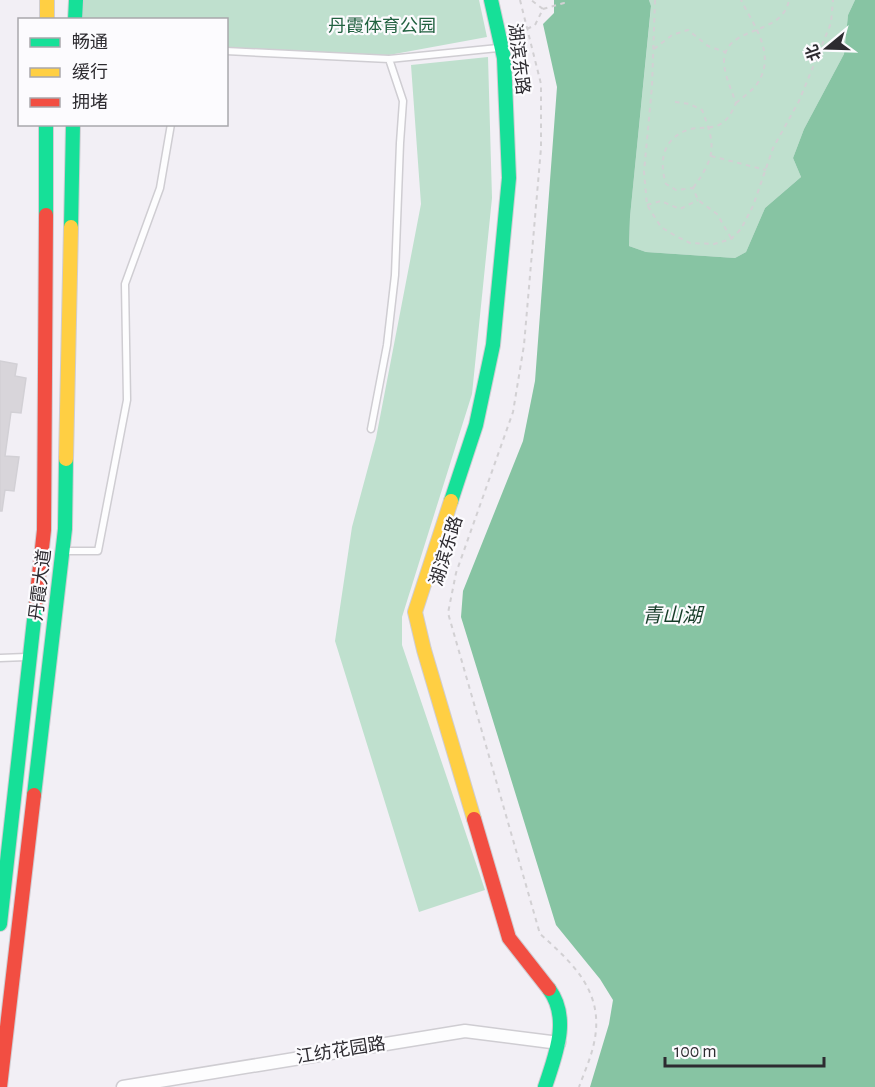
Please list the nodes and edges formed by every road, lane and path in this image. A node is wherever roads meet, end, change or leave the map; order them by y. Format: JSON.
{"nodes":[{"id":1,"x":47,"y":0,"type":"edge"},
{"id":2,"x":76,"y":0,"type":"edge"},
{"id":3,"x":491,"y":0,"type":"edge"},
{"id":4,"x":520,"y":0,"type":"edge"},
{"id":5,"x":531,"y":0,"type":"edge"},
{"id":6,"x":564,"y":0,"type":"edge"},
{"id":7,"x":655,"y":0,"type":"edge"},
{"id":8,"x":741,"y":0,"type":"edge"},
{"id":9,"x":789,"y":0,"type":"edge"},
{"id":10,"x":833,"y":0,"type":"edge"},
{"id":11,"x":543,"y":9,"type":"junction"},
{"id":12,"x":47,"y":18,"type":"edge"},
{"id":13,"x":75,"y":18,"type":"edge"},
{"id":14,"x":527,"y":29,"type":"junction"},
{"id":15,"x":758,"y":30,"type":"junction"},
{"id":16,"x":502,"y":48,"type":"junction"},
{"id":17,"x":653,"y":49,"type":"junction"},
{"id":18,"x":228,"y":51,"type":"edge"},
{"id":19,"x":725,"y":52,"type":"junction"},
{"id":20,"x":389,"y":59,"type":"junction"},
{"id":21,"x":675,"y":102,"type":"dead end"},
{"id":22,"x":736,"y":103,"type":"junction"},
{"id":23,"x":46,"y":126,"type":"edge"},
{"id":24,"x":73,"y":126,"type":"edge"},
{"id":25,"x":171,"y":126,"type":"edge"},
{"id":26,"x":709,"y":128,"type":"junction"},
{"id":27,"x":711,"y":156,"type":"junction"},
{"id":28,"x":766,"y":170,"type":"junction"},
{"id":29,"x":693,"y":188,"type":"junction"},
{"id":30,"x":698,"y":200,"type":"junction"},
{"id":31,"x":647,"y":205,"type":"junction"},
{"id":32,"x":731,"y":238,"type":"junction"},
{"id":33,"x":371,"y":429,"type":"dead end"},
{"id":34,"x":42,"y":550,"type":"junction"},
{"id":35,"x":63,"y":550,"type":"junction"},
{"id":36,"x":30,"y":657,"type":"junction"},
{"id":37,"x":0,"y":658,"type":"edge"},
{"id":38,"x":3,"y":868,"type":"edge"},
{"id":39,"x":0,"y":924,"type":"edge"},
{"id":40,"x":559,"y":1043,"type":"junction"},
{"id":41,"x":4,"y":1047,"type":"junction"},
{"id":42,"x":0,"y":1087,"type":"edge"},
{"id":43,"x":11,"y":1087,"type":"edge"},
{"id":44,"x":123,"y":1087,"type":"edge"},
{"id":45,"x":545,"y":1087,"type":"edge"},
{"id":46,"x":579,"y":1087,"type":"edge"}],
"edges":[{"from":1,"to":12,"type":"main road"},
{"from":2,"to":13,"type":"main road"},
{"from":3,"to":16,"type":"main road","name":"湖滨东路"},
{"from":4,"to":14,"type":"path","name":"湖滨东路"},
{"from":5,"to":11,"type":"path"},
{"from":6,"to":11,"type":"path"},
{"from":7,"to":17,"type":"path"},
{"from":8,"to":15,"type":"path"},
{"from":9,"to":15,"type":"path"},
{"from":10,"to":28,"type":"path"},
{"from":11,"to":14,"type":"path"},
{"from":14,"to":46,"type":"path","name":"湖滨东路"},
{"from":15,"to":19,"type":"path"},
{"from":15,"to":22,"type":"path"},
{"from":16,"to":20,"type":"lane"},
{"from":16,"to":40,"type":"main road","name":"湖滨东路"},
{"from":17,"to":19,"type":"path"},
{"from":17,"to":31,"type":"path"},
{"from":18,"to":20,"type":"lane"},
{"from":19,"to":22,"type":"path"},
{"from":20,"to":33,"type":"lane"},
{"from":21,"to":26,"type":"path"},
{"from":22,"to":26,"type":"path"},
{"from":23,"to":34,"type":"main road","name":"丹霞大道"},
{"from":24,"to":35,"type":"main road","name":"丹霞大道"},
{"from":25,"to":35,"type":"lane"},
{"from":26,"to":27,"type":"path"},
{"from":26,"to":29,"type":"path"},
{"from":27,"to":28,"type":"path"},
{"from":27,"to":29,"type":"path"},
{"from":28,"to":32,"type":"path"},
{"from":29,"to":30,"type":"path"},
{"from":30,"to":31,"type":"path"},
{"from":30,"to":32,"type":"path"},
{"from":31,"to":32,"type":"path"},
{"from":34,"to":35,"type":"lane"},
{"from":34,"to":36,"type":"main road","name":"丹霞大道"},
{"from":35,"to":41,"type":"main road","name":"丹霞大道"},
{"from":36,"to":37,"type":"lane"},
{"from":36,"to":38,"type":"main road","name":"丹霞大道"},
{"from":38,"to":39,"type":"main road","name":"丹霞大道"},
{"from":40,"to":44,"type":"street","name":"江纺花园路"},
{"from":40,"to":45,"type":"main road","name":"湖滨东路"},
{"from":41,"to":42,"type":"main road","name":"丹霞大道"},
{"from":41,"to":43,"type":"main road","name":"丹霞大道"}]}
